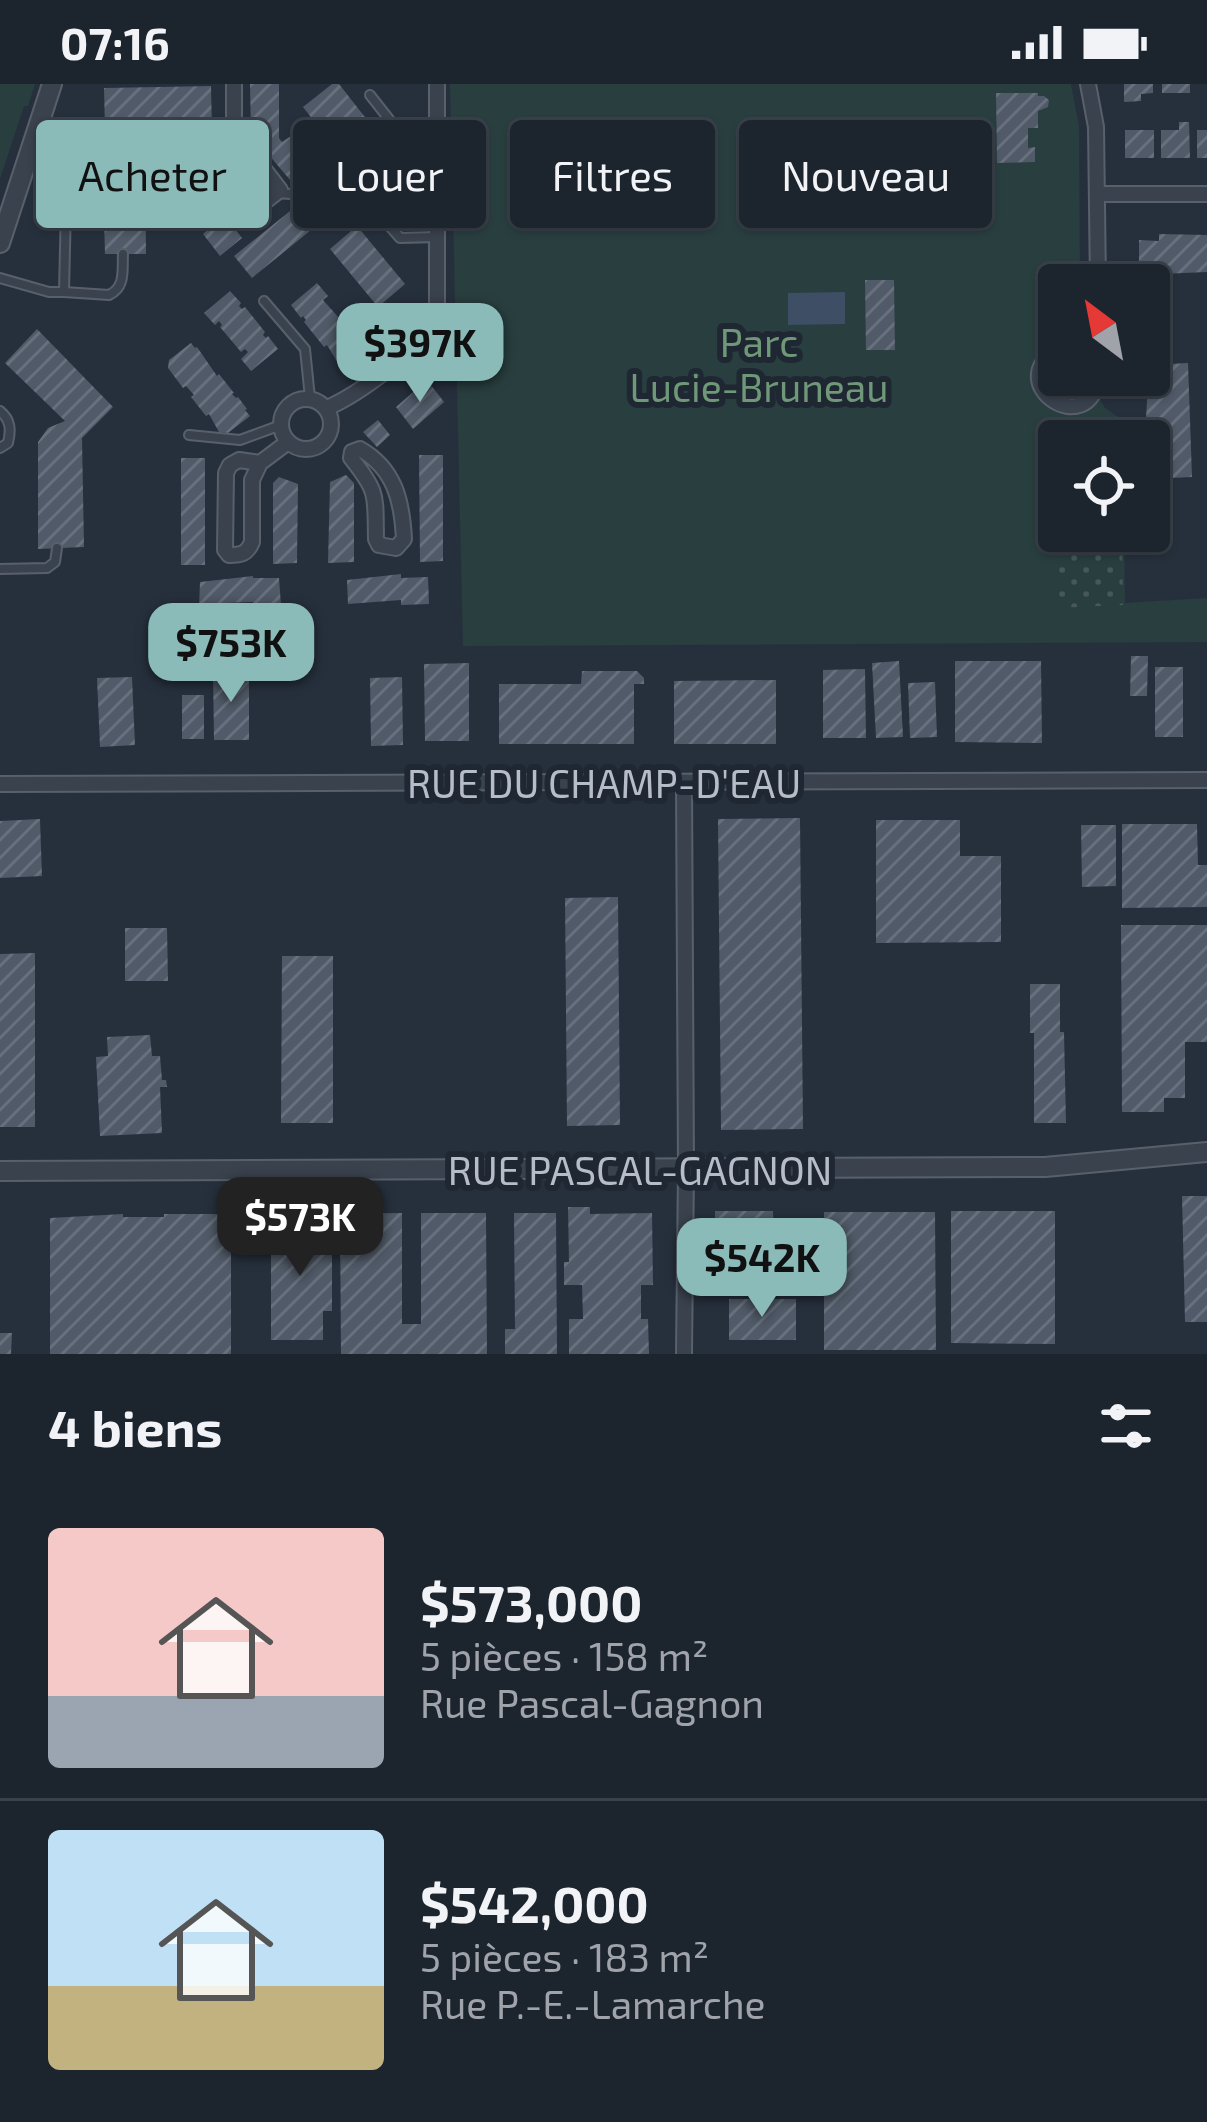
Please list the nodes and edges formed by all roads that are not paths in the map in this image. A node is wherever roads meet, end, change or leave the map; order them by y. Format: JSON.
{"nodes":[{"id":1,"x":52,"y":84,"type":"edge"},
{"id":2,"x":233,"y":84,"type":"edge"},
{"id":3,"x":437,"y":84,"type":"edge"},
{"id":4,"x":1088,"y":84,"type":"edge"},
{"id":5,"x":370,"y":95,"type":"dead end"},
{"id":6,"x":390,"y":120,"type":"edge"},
{"id":7,"x":437,"y":120,"type":"edge"},
{"id":8,"x":32,"y":144,"type":"junction"},
{"id":9,"x":276,"y":193,"type":"junction"},
{"id":10,"x":293,"y":194,"type":"edge"},
{"id":11,"x":1098,"y":194,"type":"junction"},
{"id":12,"x":1207,"y":194,"type":"edge"},
{"id":13,"x":269,"y":199,"type":"edge"},
{"id":14,"x":392,"y":228,"type":"edge"},
{"id":15,"x":438,"y":228,"type":"edge"},
{"id":16,"x":438,"y":237,"type":"junction"},
{"id":17,"x":0,"y":242,"type":"edge"},
{"id":18,"x":123,"y":254,"type":"dead end"},
{"id":19,"x":1098,"y":264,"type":"edge"},
{"id":20,"x":0,"y":278,"type":"edge"},
{"id":21,"x":64,"y":292,"type":"junction"},
{"id":22,"x":264,"y":301,"type":"dead end"},
{"id":23,"x":1048,"y":396,"type":"edge"},
{"id":24,"x":1089,"y":396,"type":"edge"},
{"id":25,"x":310,"y":398,"type":"junction"},
{"id":26,"x":327,"y":408,"type":"junction"},
{"id":27,"x":0,"y":411,"type":"edge"},
{"id":28,"x":281,"y":425,"type":"junction"},
{"id":29,"x":189,"y":435,"type":"dead end"},
{"id":30,"x":328,"y":437,"type":"junction"},
{"id":31,"x":288,"y":442,"type":"junction"},
{"id":32,"x":0,"y":448,"type":"edge"},
{"id":33,"x":352,"y":452,"type":"junction"},
{"id":34,"x":260,"y":463,"type":"junction"},
{"id":35,"x":57,"y":548,"type":"dead end"},
{"id":36,"x":0,"y":568,"type":"edge"},
{"id":37,"x":1207,"y":780,"type":"edge"},
{"id":38,"x":684,"y":782,"type":"junction"},
{"id":39,"x":0,"y":784,"type":"edge"},
{"id":40,"x":1207,"y":1152,"type":"edge"},
{"id":41,"x":686,"y":1170,"type":"junction"},
{"id":42,"x":0,"y":1172,"type":"edge"},
{"id":43,"x":684,"y":1354,"type":"edge"}],
"edges":[{"from":1,"to":8,"type":"street"},
{"from":2,"to":9,"type":"street"},
{"from":3,"to":7,"type":"street"},
{"from":4,"to":11,"type":"street"},
{"from":5,"to":6,"type":"lane"},
{"from":8,"to":17,"type":"street"},
{"from":8,"to":21,"type":"lane"},
{"from":9,"to":10,"type":"lane"},
{"from":9,"to":13,"type":"street"},
{"from":11,"to":12,"type":"street"},
{"from":11,"to":19,"type":"street"},
{"from":14,"to":16,"type":"lane"},
{"from":15,"to":16,"type":"street"},
{"from":16,"to":26,"type":"street"},
{"from":18,"to":21,"type":"lane"},
{"from":20,"to":21,"type":"lane"},
{"from":22,"to":25,"type":"lane"},
{"from":23,"to":24,"type":"street"},
{"from":25,"to":26,"type":"street"},
{"from":25,"to":28,"type":"street"},
{"from":26,"to":30,"type":"street"},
{"from":27,"to":32,"type":"lane"},
{"from":28,"to":29,"type":"lane"},
{"from":28,"to":31,"type":"street"},
{"from":30,"to":31,"type":"street"},
{"from":30,"to":33,"type":"street"},
{"from":31,"to":34,"type":"street"},
{"from":33,"to":33,"type":"street"},
{"from":34,"to":34,"type":"street"},
{"from":35,"to":36,"type":"lane"},
{"from":37,"to":38,"type":"street","name":"RUE DU CHAMP-D'EAU"},
{"from":38,"to":39,"type":"street","name":"RUE DU CHAMP-D'EAU"},
{"from":38,"to":41,"type":"street"},
{"from":40,"to":41,"type":"street","name":"RUE PASCAL-GAGNON"},
{"from":41,"to":42,"type":"street","name":"RUE PASCAL-GAGNON"},
{"from":41,"to":43,"type":"street"}]}
